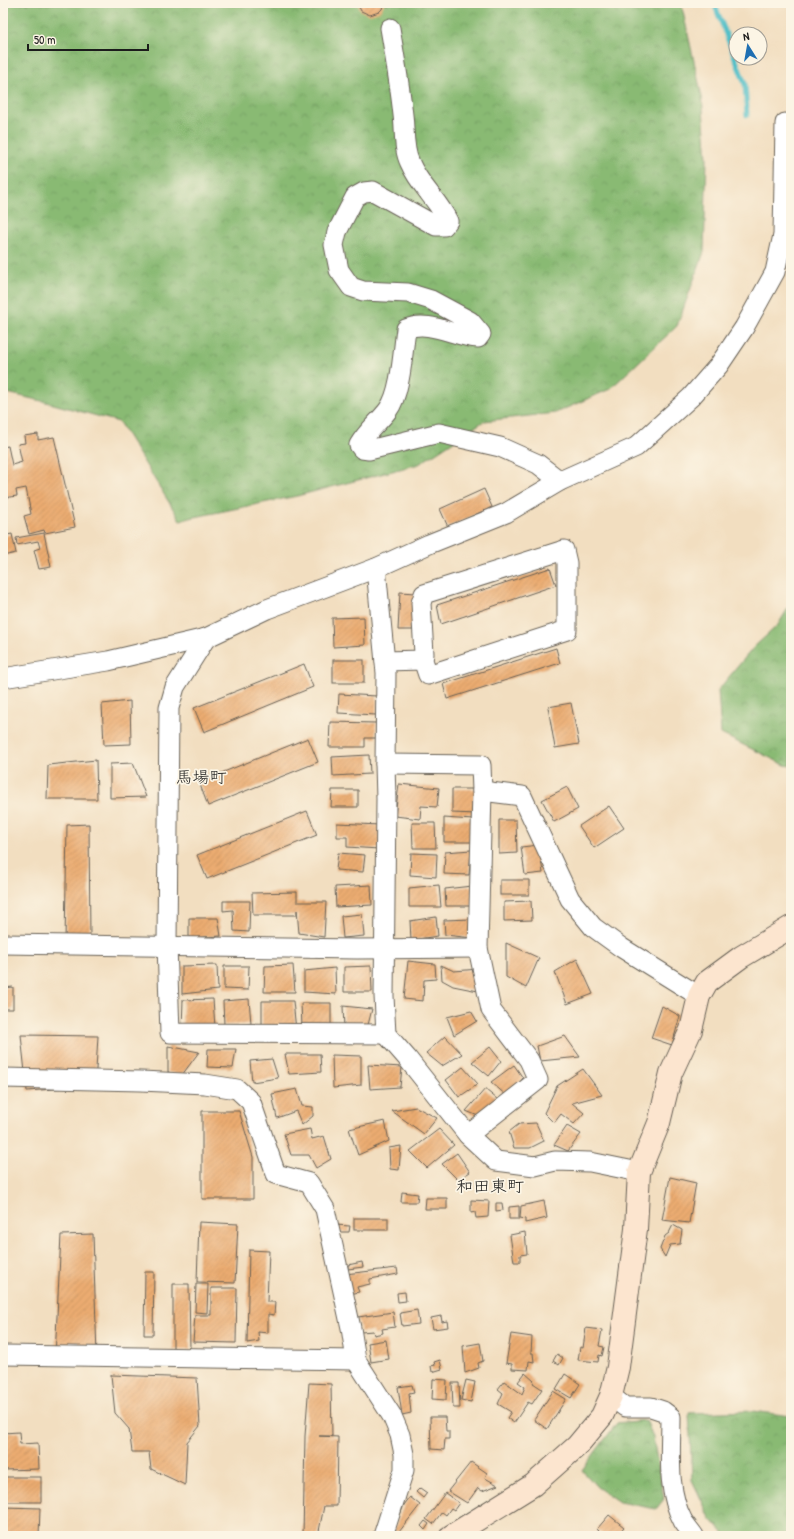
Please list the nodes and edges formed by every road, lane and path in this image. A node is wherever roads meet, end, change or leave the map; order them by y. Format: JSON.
{"nodes":[{"id":1,"x":390,"y":28,"type":"dead end"},
{"id":2,"x":785,"y":123,"type":"dead end"},
{"id":3,"x":560,"y":481,"type":"junction"},
{"id":4,"x":376,"y":568,"type":"junction"},
{"id":5,"x":206,"y":638,"type":"junction"},
{"id":6,"x":423,"y":660,"type":"junction"},
{"id":7,"x":385,"y":661,"type":"junction"},
{"id":8,"x":3,"y":678,"type":"edge"},
{"id":9,"x":384,"y":764,"type":"junction"},
{"id":10,"x":482,"y":791,"type":"junction"},
{"id":11,"x":791,"y":927,"type":"edge"},
{"id":12,"x":3,"y":944,"type":"edge"},
{"id":13,"x":167,"y":945,"type":"junction"},
{"id":14,"x":478,"y":948,"type":"junction"},
{"id":15,"x":385,"y":949,"type":"junction"},
{"id":16,"x":699,"y":996,"type":"junction"},
{"id":17,"x":386,"y":1034,"type":"junction"},
{"id":18,"x":3,"y":1078,"type":"edge"},
{"id":19,"x":468,"y":1135,"type":"junction"},
{"id":20,"x":639,"y":1172,"type":"junction"},
{"id":21,"x":3,"y":1355,"type":"edge"},
{"id":22,"x":356,"y":1360,"type":"junction"},
{"id":23,"x":611,"y":1396,"type":"junction"},
{"id":24,"x":383,"y":1536,"type":"edge"},
{"id":25,"x":451,"y":1536,"type":"edge"},
{"id":26,"x":694,"y":1536,"type":"edge"}],
"edges":[{"from":1,"to":3,"type":"street"},
{"from":2,"to":3,"type":"street"},
{"from":3,"to":4,"type":"street"},
{"from":4,"to":5,"type":"street"},
{"from":4,"to":7,"type":"street"},
{"from":5,"to":8,"type":"street"},
{"from":5,"to":13,"type":"street"},
{"from":6,"to":6,"type":"street"},
{"from":6,"to":7,"type":"street"},
{"from":7,"to":9,"type":"street"},
{"from":9,"to":10,"type":"street"},
{"from":9,"to":15,"type":"street"},
{"from":10,"to":14,"type":"street"},
{"from":10,"to":16,"type":"street"},
{"from":11,"to":16,"type":"street"},
{"from":12,"to":13,"type":"street"},
{"from":13,"to":15,"type":"street"},
{"from":13,"to":17,"type":"street"},
{"from":14,"to":15,"type":"street"},
{"from":14,"to":19,"type":"street"},
{"from":15,"to":17,"type":"street"},
{"from":16,"to":20,"type":"street"},
{"from":17,"to":19,"type":"street"},
{"from":18,"to":22,"type":"street"},
{"from":19,"to":20,"type":"street"},
{"from":20,"to":23,"type":"street"},
{"from":21,"to":22,"type":"street"},
{"from":22,"to":24,"type":"street"},
{"from":23,"to":25,"type":"street"},
{"from":23,"to":26,"type":"street"}]}
